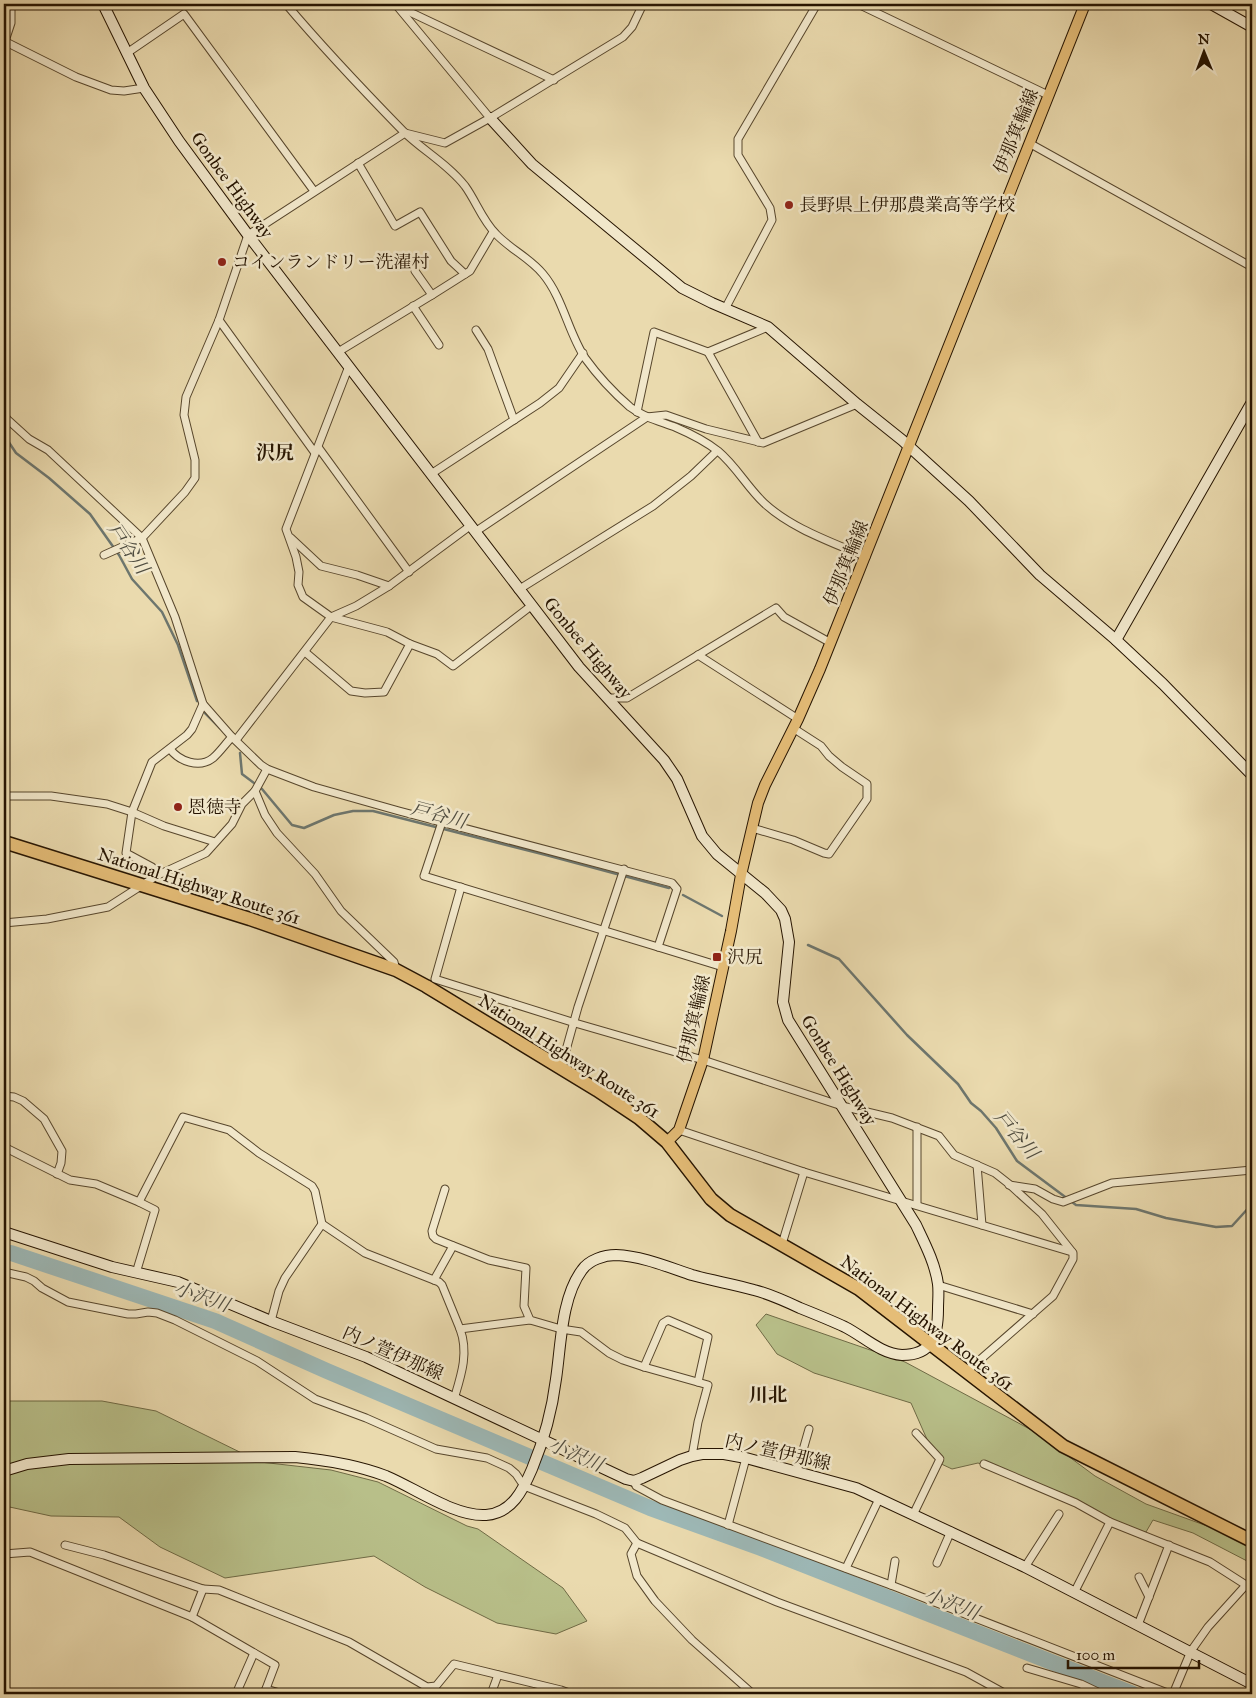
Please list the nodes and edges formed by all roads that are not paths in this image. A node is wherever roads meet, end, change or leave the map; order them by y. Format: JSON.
{"nodes":[{"id":1,"x":11,"y":4,"type":"edge"},
{"id":2,"x":103,"y":4,"type":"edge"},
{"id":3,"x":286,"y":4,"type":"edge"},
{"id":4,"x":643,"y":4,"type":"edge"},
{"id":5,"x":818,"y":4,"type":"edge"},
{"id":6,"x":858,"y":4,"type":"edge"},
{"id":7,"x":1211,"y":4,"type":"edge"},
{"id":8,"x":394,"y":5,"type":"edge"},
{"id":9,"x":1081,"y":5,"type":"edge"},
{"id":10,"x":1252,"y":27,"type":"edge"},
{"id":11,"x":4,"y":42,"type":"edge"},
{"id":12,"x":127,"y":53,"type":"junction"},
{"id":13,"x":554,"y":80,"type":"junction"},
{"id":14,"x":144,"y":88,"type":"junction"},
{"id":15,"x":1048,"y":95,"type":"junction"},
{"id":16,"x":490,"y":118,"type":"junction"},
{"id":17,"x":405,"y":133,"type":"junction"},
{"id":18,"x":1029,"y":143,"type":"junction"},
{"id":19,"x":358,"y":163,"type":"junction"},
{"id":20,"x":314,"y":191,"type":"junction"},
{"id":21,"x":493,"y":232,"type":"junction"},
{"id":22,"x":248,"y":235,"type":"junction"},
{"id":23,"x":1252,"y":267,"type":"edge"},
{"id":24,"x":415,"y":271,"type":"dead end"},
{"id":25,"x":465,"y":274,"type":"junction"},
{"id":26,"x":432,"y":294,"type":"junction"},
{"id":27,"x":414,"y":306,"type":"junction"},
{"id":28,"x":725,"y":309,"type":"junction"},
{"id":29,"x":219,"y":320,"type":"junction"},
{"id":30,"x":768,"y":327,"type":"junction"},
{"id":31,"x":476,"y":330,"type":"dead end"},
{"id":32,"x":439,"y":345,"type":"dead end"},
{"id":33,"x":338,"y":352,"type":"junction"},
{"id":34,"x":708,"y":352,"type":"junction"},
{"id":35,"x":583,"y":353,"type":"junction"},
{"id":36,"x":349,"y":366,"type":"junction"},
{"id":37,"x":1252,"y":402,"type":"edge"},
{"id":38,"x":856,"y":404,"type":"junction"},
{"id":39,"x":637,"y":412,"type":"junction"},
{"id":40,"x":4,"y":414,"type":"edge"},
{"id":41,"x":647,"y":417,"type":"junction"},
{"id":42,"x":514,"y":420,"type":"junction"},
{"id":43,"x":758,"y":442,"type":"junction"},
{"id":44,"x":910,"y":447,"type":"junction"},
{"id":45,"x":316,"y":450,"type":"junction"},
{"id":46,"x":717,"y":451,"type":"junction"},
{"id":47,"x":431,"y":474,"type":"junction"},
{"id":48,"x":472,"y":529,"type":"junction"},
{"id":49,"x":288,"y":536,"type":"junction"},
{"id":50,"x":142,"y":538,"type":"junction"},
{"id":51,"x":104,"y":555,"type":"dead end"},
{"id":52,"x":866,"y":557,"type":"junction"},
{"id":53,"x":409,"y":572,"type":"junction"},
{"id":54,"x":389,"y":586,"type":"junction"},
{"id":55,"x":518,"y":590,"type":"junction"},
{"id":56,"x":531,"y":606,"type":"junction"},
{"id":57,"x":331,"y":617,"type":"junction"},
{"id":58,"x":1116,"y":640,"type":"junction"},
{"id":59,"x":831,"y":643,"type":"junction"},
{"id":60,"x":410,"y":644,"type":"junction"},
{"id":61,"x":305,"y":652,"type":"junction"},
{"id":62,"x":698,"y":655,"type":"junction"},
{"id":63,"x":608,"y":698,"type":"junction"},
{"id":64,"x":203,"y":704,"type":"junction"},
{"id":65,"x":796,"y":723,"type":"junction"},
{"id":66,"x":234,"y":738,"type":"junction"},
{"id":67,"x":170,"y":749,"type":"junction"},
{"id":68,"x":267,"y":769,"type":"junction"},
{"id":69,"x":1252,"y":775,"type":"edge"},
{"id":70,"x":255,"y":791,"type":"junction"},
{"id":71,"x":4,"y":796,"type":"edge"},
{"id":72,"x":132,"y":812,"type":"junction"},
{"id":73,"x":441,"y":825,"type":"junction"},
{"id":74,"x":752,"y":828,"type":"junction"},
{"id":75,"x":4,"y":842,"type":"edge"},
{"id":76,"x":215,"y":842,"type":"junction"},
{"id":77,"x":623,"y":873,"type":"junction"},
{"id":78,"x":158,"y":875,"type":"junction"},
{"id":79,"x":741,"y":875,"type":"junction"},
{"id":80,"x":143,"y":885,"type":"junction"},
{"id":81,"x":461,"y":887,"type":"junction"},
{"id":82,"x":4,"y":923,"type":"edge"},
{"id":83,"x":604,"y":931,"type":"junction"},
{"id":84,"x":658,"y":947,"type":"junction"},
{"id":85,"x":723,"y":966,"type":"junction"},
{"id":86,"x":396,"y":970,"type":"junction"},
{"id":87,"x":430,"y":982,"type":"junction"},
{"id":88,"x":575,"y":1023,"type":"junction"},
{"id":89,"x":703,"y":1060,"type":"junction"},
{"id":90,"x":561,"y":1068,"type":"junction"},
{"id":91,"x":4,"y":1096,"type":"edge"},
{"id":92,"x":842,"y":1106,"type":"junction"},
{"id":93,"x":917,"y":1127,"type":"junction"},
{"id":94,"x":679,"y":1130,"type":"junction"},
{"id":95,"x":667,"y":1142,"type":"junction"},
{"id":96,"x":4,"y":1147,"type":"edge"},
{"id":97,"x":977,"y":1166,"type":"junction"},
{"id":98,"x":1252,"y":1170,"type":"edge"},
{"id":99,"x":804,"y":1172,"type":"junction"},
{"id":100,"x":57,"y":1174,"type":"junction"},
{"id":101,"x":1009,"y":1184,"type":"junction"},
{"id":102,"x":445,"y":1189,"type":"dead end"},
{"id":103,"x":899,"y":1200,"type":"junction"},
{"id":104,"x":139,"y":1202,"type":"junction"},
{"id":105,"x":917,"y":1205,"type":"junction"},
{"id":106,"x":322,"y":1224,"type":"junction"},
{"id":107,"x":982,"y":1225,"type":"junction"},
{"id":108,"x":4,"y":1232,"type":"edge"},
{"id":109,"x":782,"y":1244,"type":"junction"},
{"id":110,"x":453,"y":1246,"type":"junction"},
{"id":111,"x":1073,"y":1253,"type":"junction"},
{"id":112,"x":4,"y":1272,"type":"edge"},
{"id":113,"x":136,"y":1273,"type":"junction"},
{"id":114,"x":434,"y":1280,"type":"junction"},
{"id":115,"x":938,"y":1285,"type":"junction"},
{"id":116,"x":1033,"y":1314,"type":"junction"},
{"id":117,"x":530,"y":1320,"type":"junction"},
{"id":118,"x":271,"y":1321,"type":"junction"},
{"id":119,"x":460,"y":1329,"type":"junction"},
{"id":120,"x":562,"y":1329,"type":"junction"},
{"id":121,"x":930,"y":1346,"type":"junction"},
{"id":122,"x":644,"y":1367,"type":"junction"},
{"id":123,"x":966,"y":1372,"type":"junction"},
{"id":124,"x":698,"y":1382,"type":"junction"},
{"id":125,"x":454,"y":1399,"type":"junction"},
{"id":126,"x":809,"y":1429,"type":"dead end"},
{"id":127,"x":916,"y":1433,"type":"dead end"},
{"id":128,"x":542,"y":1443,"type":"junction"},
{"id":129,"x":692,"y":1456,"type":"junction"},
{"id":130,"x":746,"y":1458,"type":"junction"},
{"id":131,"x":984,"y":1464,"type":"dead end"},
{"id":132,"x":4,"y":1471,"type":"edge"},
{"id":133,"x":797,"y":1471,"type":"junction"},
{"id":134,"x":634,"y":1481,"type":"junction"},
{"id":135,"x":526,"y":1482,"type":"junction"},
{"id":136,"x":879,"y":1498,"type":"junction"},
{"id":137,"x":1059,"y":1514,"type":"dead end"},
{"id":138,"x":913,"y":1515,"type":"junction"},
{"id":139,"x":1110,"y":1522,"type":"junction"},
{"id":140,"x":728,"y":1525,"type":"junction"},
{"id":141,"x":951,"y":1531,"type":"junction"},
{"id":142,"x":1252,"y":1541,"type":"edge"},
{"id":143,"x":636,"y":1543,"type":"junction"},
{"id":144,"x":65,"y":1545,"type":"dead end"},
{"id":145,"x":1169,"y":1545,"type":"junction"},
{"id":146,"x":4,"y":1554,"type":"edge"},
{"id":147,"x":895,"y":1561,"type":"dead end"},
{"id":148,"x":937,"y":1563,"type":"dead end"},
{"id":149,"x":1025,"y":1567,"type":"junction"},
{"id":150,"x":846,"y":1568,"type":"junction"},
{"id":151,"x":1139,"y":1577,"type":"dead end"},
{"id":152,"x":891,"y":1585,"type":"junction"},
{"id":153,"x":1249,"y":1585,"type":"edge"},
{"id":154,"x":203,"y":1589,"type":"junction"},
{"id":155,"x":1074,"y":1593,"type":"junction"},
{"id":156,"x":1149,"y":1597,"type":"junction"},
{"id":157,"x":192,"y":1617,"type":"junction"},
{"id":158,"x":1138,"y":1625,"type":"junction"},
{"id":159,"x":1191,"y":1651,"type":"junction"},
{"id":160,"x":254,"y":1653,"type":"junction"},
{"id":161,"x":1027,"y":1668,"type":"dead end"},
{"id":162,"x":498,"y":1675,"type":"junction"},
{"id":163,"x":1251,"y":1680,"type":"edge"},
{"id":164,"x":265,"y":1692,"type":"edge"},
{"id":165,"x":236,"y":1694,"type":"edge"},
{"id":166,"x":283,"y":1694,"type":"edge"},
{"id":167,"x":491,"y":1694,"type":"edge"},
{"id":168,"x":572,"y":1694,"type":"edge"},
{"id":169,"x":752,"y":1694,"type":"edge"},
{"id":170,"x":1006,"y":1694,"type":"edge"},
{"id":171,"x":1102,"y":1694,"type":"edge"},
{"id":172,"x":1172,"y":1694,"type":"edge"}],
"edges":[{"from":1,"to":11,"type":"street"},
{"from":2,"to":12,"type":"street","name":"Gonbee Highway"},
{"from":3,"to":17,"type":"street"},
{"from":4,"to":13,"type":"street"},
{"from":5,"to":28,"type":"street"},
{"from":6,"to":15,"type":"street"},
{"from":7,"to":10,"type":"street"},
{"from":8,"to":13,"type":"street"},
{"from":8,"to":16,"type":"street"},
{"from":9,"to":15,"type":"main road","name":"伊那箕輪線"},
{"from":11,"to":14,"type":"street"},
{"from":12,"to":14,"type":"street","name":"Gonbee Highway"},
{"from":12,"to":20,"type":"street"},
{"from":13,"to":16,"type":"street"},
{"from":14,"to":22,"type":"street","name":"Gonbee Highway"},
{"from":15,"to":18,"type":"main road","name":"伊那箕輪線"},
{"from":16,"to":17,"type":"street"},
{"from":16,"to":28,"type":"street"},
{"from":17,"to":19,"type":"street"},
{"from":17,"to":21,"type":"street"},
{"from":18,"to":23,"type":"street"},
{"from":18,"to":44,"type":"main road","name":"伊那箕輪線"},
{"from":19,"to":20,"type":"street"},
{"from":19,"to":25,"type":"street"},
{"from":20,"to":22,"type":"street"},
{"from":21,"to":25,"type":"street"},
{"from":21,"to":35,"type":"street"},
{"from":22,"to":29,"type":"street"},
{"from":22,"to":33,"type":"street","name":"Gonbee Highway"},
{"from":24,"to":26,"type":"street"},
{"from":25,"to":26,"type":"street"},
{"from":26,"to":27,"type":"street"},
{"from":27,"to":32,"type":"street"},
{"from":27,"to":33,"type":"street"},
{"from":28,"to":30,"type":"street"},
{"from":29,"to":45,"type":"street"},
{"from":29,"to":50,"type":"street"},
{"from":30,"to":34,"type":"street"},
{"from":30,"to":38,"type":"street"},
{"from":31,"to":42,"type":"street"},
{"from":33,"to":36,"type":"street","name":"Gonbee Highway"},
{"from":34,"to":39,"type":"street"},
{"from":34,"to":43,"type":"street"},
{"from":35,"to":39,"type":"street"},
{"from":35,"to":42,"type":"street"},
{"from":36,"to":45,"type":"street"},
{"from":36,"to":47,"type":"street","name":"Gonbee Highway"},
{"from":37,"to":58,"type":"street"},
{"from":38,"to":43,"type":"street"},
{"from":38,"to":44,"type":"street"},
{"from":39,"to":41,"type":"street"},
{"from":40,"to":50,"type":"street"},
{"from":41,"to":43,"type":"street"},
{"from":41,"to":46,"type":"street"},
{"from":41,"to":48,"type":"street"},
{"from":42,"to":47,"type":"street"},
{"from":44,"to":52,"type":"main road","name":"伊那箕輪線"},
{"from":44,"to":58,"type":"street"},
{"from":45,"to":49,"type":"street"},
{"from":45,"to":53,"type":"street"},
{"from":46,"to":52,"type":"street"},
{"from":46,"to":55,"type":"street"},
{"from":47,"to":48,"type":"street","name":"Gonbee Highway"},
{"from":48,"to":53,"type":"street"},
{"from":48,"to":55,"type":"street","name":"Gonbee Highway"},
{"from":49,"to":54,"type":"street"},
{"from":49,"to":57,"type":"street"},
{"from":50,"to":51,"type":"street"},
{"from":50,"to":64,"type":"street"},
{"from":52,"to":59,"type":"main road","name":"伊那箕輪線"},
{"from":53,"to":54,"type":"street"},
{"from":54,"to":57,"type":"street"},
{"from":55,"to":56,"type":"street","name":"Gonbee Highway"},
{"from":56,"to":60,"type":"street"},
{"from":56,"to":63,"type":"street","name":"Gonbee Highway"},
{"from":57,"to":60,"type":"street"},
{"from":57,"to":61,"type":"street"},
{"from":58,"to":69,"type":"street"},
{"from":59,"to":62,"type":"street"},
{"from":59,"to":65,"type":"main road","name":"伊那箕輪線"},
{"from":60,"to":61,"type":"street"},
{"from":61,"to":66,"type":"street"},
{"from":62,"to":63,"type":"street"},
{"from":62,"to":65,"type":"street"},
{"from":63,"to":79,"type":"street","name":"Gonbee Highway"},
{"from":64,"to":66,"type":"street"},
{"from":64,"to":67,"type":"street"},
{"from":65,"to":74,"type":"main road","name":"伊那箕輪線"},
{"from":65,"to":74,"type":"street"},
{"from":66,"to":67,"type":"street"},
{"from":66,"to":68,"type":"street"},
{"from":67,"to":72,"type":"street"},
{"from":68,"to":70,"type":"street"},
{"from":68,"to":73,"type":"street"},
{"from":70,"to":76,"type":"street"},
{"from":70,"to":86,"type":"street"},
{"from":71,"to":72,"type":"street"},
{"from":72,"to":76,"type":"street"},
{"from":72,"to":78,"type":"street"},
{"from":73,"to":77,"type":"street"},
{"from":73,"to":81,"type":"street"},
{"from":74,"to":79,"type":"main road","name":"伊那箕輪線"},
{"from":75,"to":80,"type":"highway","name":"National Highway Route 361"},
{"from":76,"to":78,"type":"street"},
{"from":77,"to":83,"type":"street"},
{"from":77,"to":84,"type":"street"},
{"from":78,"to":80,"type":"street"},
{"from":79,"to":85,"type":"main road","name":"伊那箕輪線"},
{"from":79,"to":92,"type":"street","name":"Gonbee Highway"},
{"from":80,"to":82,"type":"street"},
{"from":80,"to":86,"type":"highway","name":"National Highway Route 361"},
{"from":81,"to":83,"type":"street"},
{"from":81,"to":87,"type":"street"},
{"from":83,"to":84,"type":"street"},
{"from":83,"to":88,"type":"street"},
{"from":84,"to":85,"type":"street"},
{"from":85,"to":89,"type":"main road","name":"伊那箕輪線"},
{"from":86,"to":87,"type":"highway","name":"National Highway Route 361"},
{"from":87,"to":88,"type":"street"},
{"from":87,"to":90,"type":"highway","name":"National Highway Route 361"},
{"from":88,"to":89,"type":"street"},
{"from":88,"to":90,"type":"street"},
{"from":89,"to":92,"type":"street"},
{"from":89,"to":94,"type":"main road","name":"伊那箕輪線"},
{"from":90,"to":95,"type":"highway","name":"National Highway Route 361"},
{"from":91,"to":100,"type":"street"},
{"from":92,"to":93,"type":"street"},
{"from":92,"to":103,"type":"street","name":"Gonbee Highway"},
{"from":93,"to":97,"type":"street"},
{"from":93,"to":105,"type":"street"},
{"from":94,"to":95,"type":"main road","name":"伊那箕輪線"},
{"from":94,"to":99,"type":"street"},
{"from":95,"to":109,"type":"highway","name":"National Highway Route 361"},
{"from":96,"to":100,"type":"street"},
{"from":97,"to":101,"type":"street"},
{"from":97,"to":107,"type":"street"},
{"from":98,"to":101,"type":"street"},
{"from":99,"to":103,"type":"street"},
{"from":99,"to":109,"type":"street"},
{"from":100,"to":104,"type":"street"},
{"from":101,"to":111,"type":"street"},
{"from":102,"to":110,"type":"street"},
{"from":103,"to":105,"type":"street"},
{"from":103,"to":115,"type":"street","name":"Gonbee Highway"},
{"from":104,"to":106,"type":"street"},
{"from":104,"to":113,"type":"street"},
{"from":105,"to":107,"type":"street"},
{"from":106,"to":114,"type":"street"},
{"from":106,"to":118,"type":"street"},
{"from":107,"to":111,"type":"street"},
{"from":108,"to":113,"type":"street","name":"内ノ萱伊那線"},
{"from":109,"to":121,"type":"highway","name":"National Highway Route 361"},
{"from":110,"to":114,"type":"street"},
{"from":110,"to":117,"type":"street"},
{"from":111,"to":116,"type":"street"},
{"from":112,"to":135,"type":"street"},
{"from":113,"to":118,"type":"street","name":"内ノ萱伊那線"},
{"from":114,"to":119,"type":"street"},
{"from":115,"to":116,"type":"street"},
{"from":115,"to":121,"type":"street","name":"Gonbee Highway"},
{"from":116,"to":123,"type":"street"},
{"from":117,"to":119,"type":"street"},
{"from":117,"to":120,"type":"street"},
{"from":118,"to":125,"type":"street","name":"内ノ萱伊那線"},
{"from":119,"to":125,"type":"street"},
{"from":120,"to":121,"type":"street"},
{"from":120,"to":122,"type":"street"},
{"from":120,"to":128,"type":"street"},
{"from":121,"to":123,"type":"highway","name":"National Highway Route 361"},
{"from":122,"to":124,"type":"street"},
{"from":122,"to":124,"type":"street"},
{"from":123,"to":142,"type":"highway","name":"National Highway Route 361"},
{"from":124,"to":129,"type":"street"},
{"from":125,"to":128,"type":"street","name":"内ノ萱伊那線"},
{"from":126,"to":133,"type":"street"},
{"from":127,"to":138,"type":"street"},
{"from":128,"to":134,"type":"street","name":"内ノ萱伊那線"},
{"from":128,"to":135,"type":"street"},
{"from":129,"to":130,"type":"street","name":"内ノ萱伊那線"},
{"from":129,"to":134,"type":"street","name":"内ノ萱伊那線"},
{"from":130,"to":133,"type":"street","name":"内ノ萱伊那線"},
{"from":130,"to":140,"type":"street"},
{"from":131,"to":139,"type":"street"},
{"from":132,"to":135,"type":"street"},
{"from":133,"to":136,"type":"street","name":"内ノ萱伊那線"},
{"from":134,"to":140,"type":"street"},
{"from":135,"to":143,"type":"street"},
{"from":136,"to":138,"type":"street","name":"内ノ萱伊那線"},
{"from":136,"to":150,"type":"street"},
{"from":137,"to":149,"type":"street"},
{"from":138,"to":141,"type":"street","name":"内ノ萱伊那線"},
{"from":139,"to":145,"type":"street"},
{"from":139,"to":155,"type":"street"},
{"from":140,"to":150,"type":"street"},
{"from":141,"to":148,"type":"street"},
{"from":141,"to":149,"type":"street","name":"内ノ萱伊那線"},
{"from":143,"to":169,"type":"street"},
{"from":143,"to":170,"type":"street"},
{"from":144,"to":154,"type":"street"},
{"from":145,"to":153,"type":"street"},
{"from":145,"to":156,"type":"street"},
{"from":146,"to":157,"type":"street"},
{"from":147,"to":152,"type":"street"},
{"from":149,"to":155,"type":"street","name":"内ノ萱伊那線"},
{"from":150,"to":152,"type":"street"},
{"from":151,"to":156,"type":"street"},
{"from":152,"to":172,"type":"street"},
{"from":153,"to":159,"type":"street"},
{"from":154,"to":157,"type":"street"},
{"from":154,"to":162,"type":"street"},
{"from":155,"to":158,"type":"street","name":"内ノ萱伊那線"},
{"from":156,"to":158,"type":"street"},
{"from":157,"to":160,"type":"street"},
{"from":158,"to":159,"type":"street","name":"内ノ萱伊那線"},
{"from":159,"to":163,"type":"street","name":"内ノ萱伊那線"},
{"from":159,"to":172,"type":"street"},
{"from":160,"to":164,"type":"street"},
{"from":160,"to":165,"type":"street"},
{"from":161,"to":171,"type":"street"},
{"from":162,"to":167,"type":"street"},
{"from":162,"to":168,"type":"street"},
{"from":164,"to":166,"type":"street"}]}
